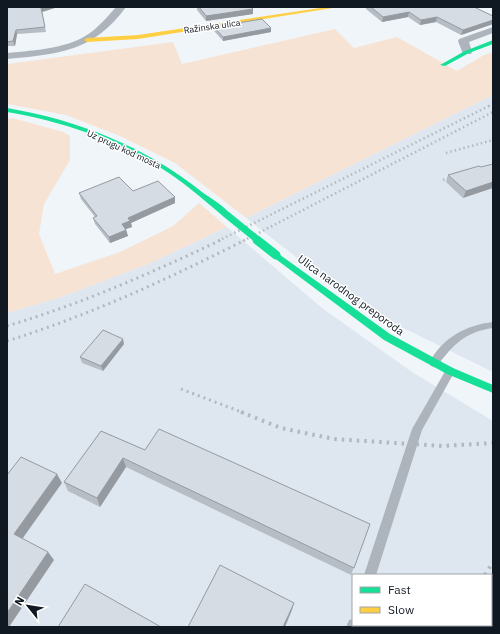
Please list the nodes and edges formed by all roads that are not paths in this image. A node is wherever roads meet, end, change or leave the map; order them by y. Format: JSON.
{"nodes":[{"id":1,"x":121,"y":7,"type":"edge"},
{"id":2,"x":337,"y":7,"type":"edge"},
{"id":3,"x":493,"y":30,"type":"edge"},
{"id":4,"x":87,"y":40,"type":"junction"},
{"id":5,"x":493,"y":42,"type":"edge"},
{"id":6,"x":467,"y":52,"type":"junction"},
{"id":7,"x":7,"y":56,"type":"edge"},
{"id":8,"x":443,"y":65,"type":"dead end"},
{"id":9,"x":7,"y":110,"type":"edge"},
{"id":10,"x":227,"y":215,"type":"joint"},
{"id":11,"x":493,"y":325,"type":"edge"},
{"id":12,"x":434,"y":363,"type":"junction"},
{"id":13,"x":450,"y":372,"type":"junction"},
{"id":14,"x":493,"y":389,"type":"edge"},
{"id":15,"x":370,"y":574,"type":"edge"}],
"edges":[{"from":1,"to":4,"type":"street"},
{"from":2,"to":4,"type":"street","name":"Ražinska ulica"},
{"from":3,"to":6,"type":"street"},
{"from":4,"to":7,"type":"street"},
{"from":5,"to":6,"type":"street"},
{"from":6,"to":8,"type":"street"},
{"from":9,"to":10,"type":"street","name":"Uz prugu kod mosta"},
{"from":10,"to":12,"type":"street","name":"Ulica narodnog preporoda","bridge":true},
{"from":11,"to":12,"type":"lane"},
{"from":12,"to":13,"type":"street","name":"Ulica narodnog preporoda"},
{"from":13,"to":14,"type":"street","name":"Ulica narodnog preporoda"},
{"from":13,"to":15,"type":"lane"}]}
